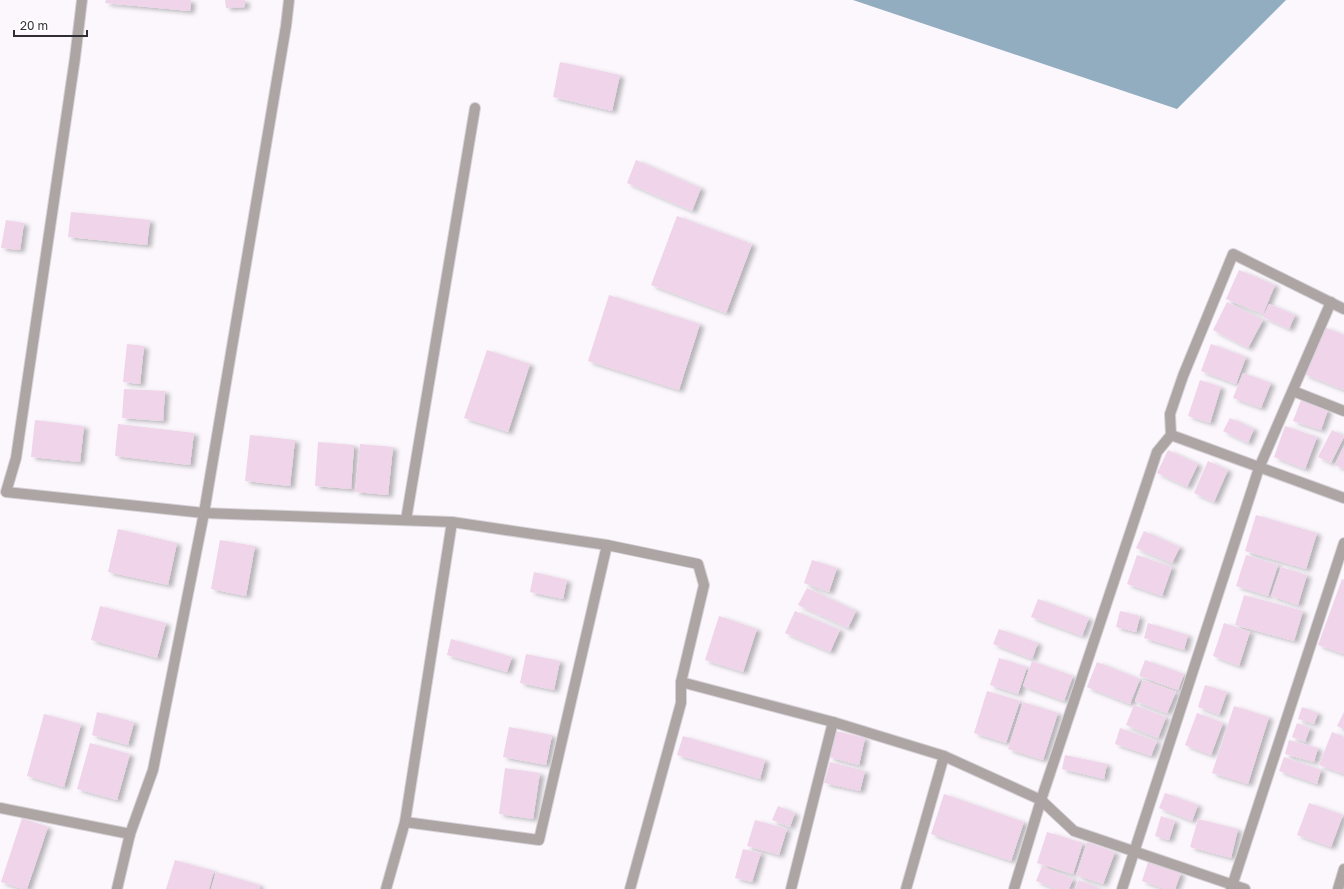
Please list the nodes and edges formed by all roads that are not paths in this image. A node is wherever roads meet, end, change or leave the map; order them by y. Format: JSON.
{"nodes":[{"id":1,"x":82,"y":0,"type":"edge"},
{"id":2,"x":289,"y":0,"type":"edge"},
{"id":3,"x":475,"y":108,"type":"dead end"},
{"id":4,"x":1331,"y":302,"type":"junction"},
{"id":5,"x":1344,"y":309,"type":"edge"},
{"id":6,"x":1293,"y":391,"type":"junction"},
{"id":7,"x":1344,"y":411,"type":"edge"},
{"id":8,"x":1171,"y":435,"type":"junction"},
{"id":9,"x":1259,"y":468,"type":"junction"},
{"id":10,"x":1344,"y":498,"type":"edge"},
{"id":11,"x":204,"y":513,"type":"junction"},
{"id":12,"x":406,"y":520,"type":"junction"},
{"id":13,"x":452,"y":522,"type":"junction"},
{"id":14,"x":1344,"y":543,"type":"edge"},
{"id":15,"x":606,"y":545,"type":"junction"},
{"id":16,"x":682,"y":682,"type":"junction"},
{"id":17,"x":833,"y":722,"type":"junction"},
{"id":18,"x":944,"y":756,"type":"junction"},
{"id":19,"x":1041,"y":800,"type":"junction"},
{"id":20,"x":0,"y":808,"type":"edge"},
{"id":21,"x":405,"y":822,"type":"junction"},
{"id":22,"x":130,"y":834,"type":"junction"},
{"id":23,"x":1134,"y":850,"type":"junction"},
{"id":24,"x":1344,"y":869,"type":"edge"},
{"id":25,"x":1232,"y":887,"type":"edge"},
{"id":26,"x":117,"y":889,"type":"edge"},
{"id":27,"x":386,"y":889,"type":"edge"},
{"id":28,"x":630,"y":889,"type":"edge"},
{"id":29,"x":791,"y":889,"type":"edge"},
{"id":30,"x":906,"y":889,"type":"edge"},
{"id":31,"x":1014,"y":889,"type":"edge"},
{"id":32,"x":1122,"y":889,"type":"edge"},
{"id":33,"x":1245,"y":889,"type":"edge"},
{"id":34,"x":1338,"y":889,"type":"edge"}],
"edges":[{"from":1,"to":11,"type":"street"},
{"from":2,"to":11,"type":"street"},
{"from":3,"to":12,"type":"street"},
{"from":4,"to":5,"type":"street"},
{"from":4,"to":6,"type":"street"},
{"from":4,"to":8,"type":"street"},
{"from":6,"to":7,"type":"street"},
{"from":6,"to":9,"type":"street"},
{"from":8,"to":9,"type":"street"},
{"from":8,"to":19,"type":"street"},
{"from":9,"to":10,"type":"street"},
{"from":9,"to":23,"type":"street"},
{"from":11,"to":12,"type":"street"},
{"from":11,"to":22,"type":"street"},
{"from":12,"to":13,"type":"street"},
{"from":13,"to":15,"type":"street"},
{"from":13,"to":21,"type":"street"},
{"from":14,"to":25,"type":"street"},
{"from":15,"to":16,"type":"street"},
{"from":15,"to":21,"type":"street"},
{"from":16,"to":17,"type":"street"},
{"from":16,"to":28,"type":"street"},
{"from":17,"to":18,"type":"street"},
{"from":17,"to":29,"type":"street"},
{"from":18,"to":19,"type":"street"},
{"from":18,"to":30,"type":"street"},
{"from":19,"to":23,"type":"street"},
{"from":19,"to":31,"type":"street"},
{"from":20,"to":22,"type":"street"},
{"from":21,"to":27,"type":"street"},
{"from":22,"to":26,"type":"street"},
{"from":23,"to":25,"type":"street"},
{"from":23,"to":32,"type":"street"},
{"from":24,"to":34,"type":"street"},
{"from":25,"to":33,"type":"street"}]}
